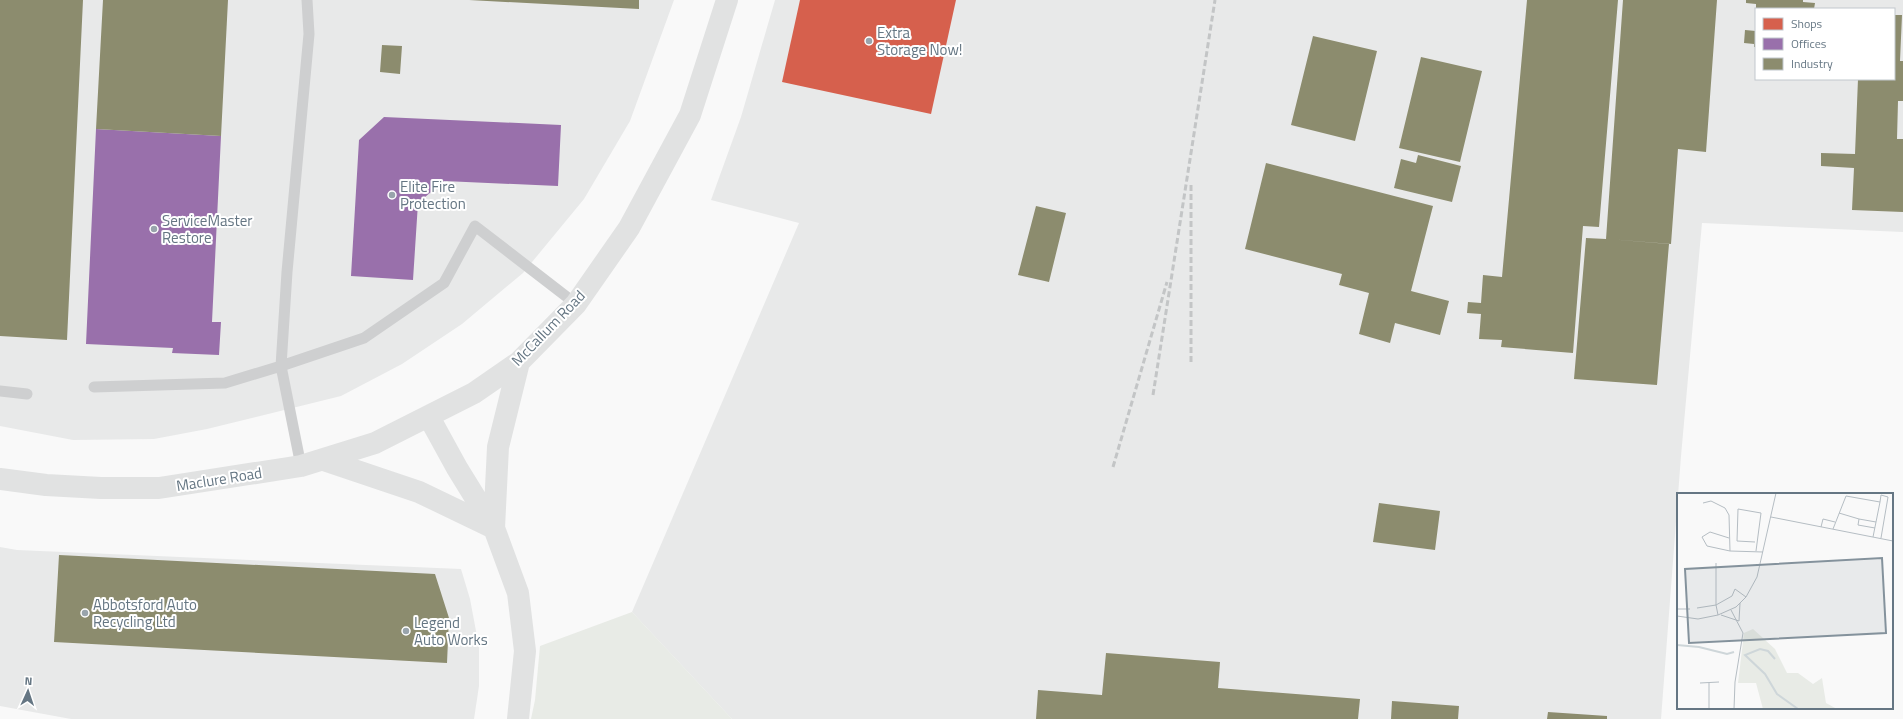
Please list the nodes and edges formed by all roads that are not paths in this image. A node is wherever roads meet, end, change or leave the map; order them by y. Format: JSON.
{"nodes":[{"id":1,"x":307,"y":0,"type":"edge"},
{"id":2,"x":727,"y":0,"type":"edge"},
{"id":3,"x":576,"y":304,"type":"junction"},
{"id":4,"x":519,"y":362,"type":"junction"},
{"id":5,"x":281,"y":366,"type":"junction"},
{"id":6,"x":94,"y":387,"type":"dead end"},
{"id":7,"x":0,"y":391,"type":"edge"},
{"id":8,"x":27,"y":394,"type":"dead end"},
{"id":9,"x":429,"y":417,"type":"junction"},
{"id":10,"x":324,"y":460,"type":"junction"},
{"id":11,"x":301,"y":466,"type":"junction"},
{"id":12,"x":0,"y":479,"type":"edge"},
{"id":13,"x":494,"y":528,"type":"junction"},
{"id":14,"x":518,"y":719,"type":"edge"}],
"edges":[{"from":1,"to":5,"type":"lane"},
{"from":2,"to":3,"type":"main road","name":"McCallum Road"},
{"from":3,"to":4,"type":"main road","name":"McCallum Road"},
{"from":3,"to":5,"type":"lane"},
{"from":4,"to":9,"type":"main road","name":"McCallum Road"},
{"from":4,"to":13,"type":"main road"},
{"from":5,"to":6,"type":"lane"},
{"from":5,"to":11,"type":"lane"},
{"from":7,"to":8,"type":"lane"},
{"from":9,"to":10,"type":"main road","name":"Maclure Road"},
{"from":9,"to":13,"type":"main road"},
{"from":10,"to":11,"type":"main road","name":"Maclure Road"},
{"from":10,"to":13,"type":"main road"},
{"from":11,"to":12,"type":"main road","name":"Maclure Road"},
{"from":13,"to":14,"type":"main road"}]}
